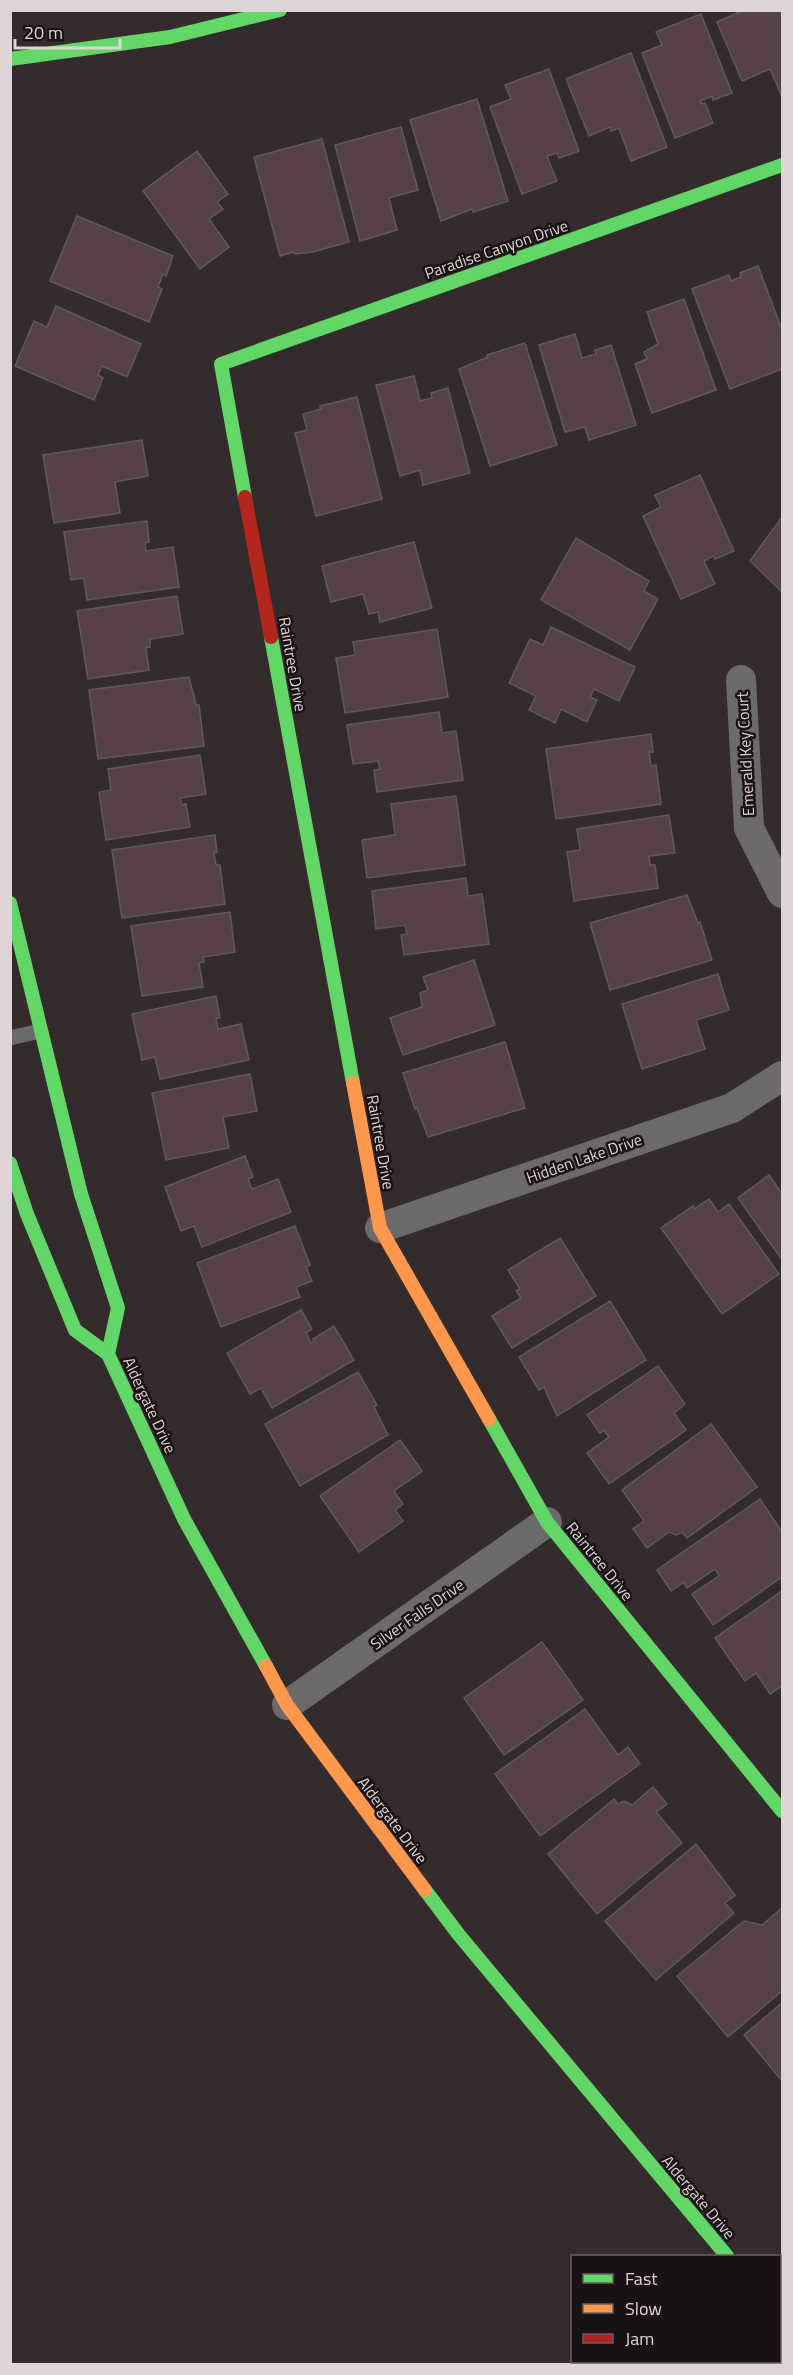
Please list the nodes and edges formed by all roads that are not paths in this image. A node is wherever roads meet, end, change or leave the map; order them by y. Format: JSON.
{"nodes":[{"id":1,"x":280,"y":10,"type":"edge"},
{"id":2,"x":10,"y":59,"type":"edge"},
{"id":3,"x":783,"y":165,"type":"edge"},
{"id":4,"x":221,"y":363,"type":"joint"},
{"id":5,"x":741,"y":680,"type":"dead end"},
{"id":6,"x":783,"y":893,"type":"edge"},
{"id":7,"x":10,"y":903,"type":"edge"},
{"id":8,"x":40,"y":1031,"type":"junction"},
{"id":9,"x":10,"y":1038,"type":"edge"},
{"id":10,"x":783,"y":1076,"type":"edge"},
{"id":11,"x":10,"y":1163,"type":"edge"},
{"id":12,"x":380,"y":1228,"type":"junction"},
{"id":13,"x":108,"y":1354,"type":"junction"},
{"id":14,"x":547,"y":1522,"type":"junction"},
{"id":15,"x":287,"y":1706,"type":"junction"},
{"id":16,"x":783,"y":1811,"type":"edge"},
{"id":17,"x":726,"y":2255,"type":"edge"}],
"edges":[{"from":1,"to":2,"type":"street"},
{"from":3,"to":4,"type":"street","name":"Paradise Canyon Drive"},
{"from":4,"to":12,"type":"street","name":"Raintree Drive"},
{"from":5,"to":6,"type":"street","name":"Emerald Key Court"},
{"from":7,"to":8,"type":"street","name":"Aldergate Drive"},
{"from":8,"to":9,"type":"lane"},
{"from":8,"to":13,"type":"street","name":"Aldergate Drive"},
{"from":10,"to":12,"type":"street","name":"Hidden Lake Drive"},
{"from":11,"to":13,"type":"street","name":"Aldergate Drive"},
{"from":12,"to":14,"type":"street","name":"Raintree Drive"},
{"from":13,"to":15,"type":"street","name":"Aldergate Drive"},
{"from":14,"to":15,"type":"street","name":"Silver Falls Drive"},
{"from":14,"to":16,"type":"street","name":"Raintree Drive"},
{"from":15,"to":17,"type":"street","name":"Aldergate Drive"}]}
